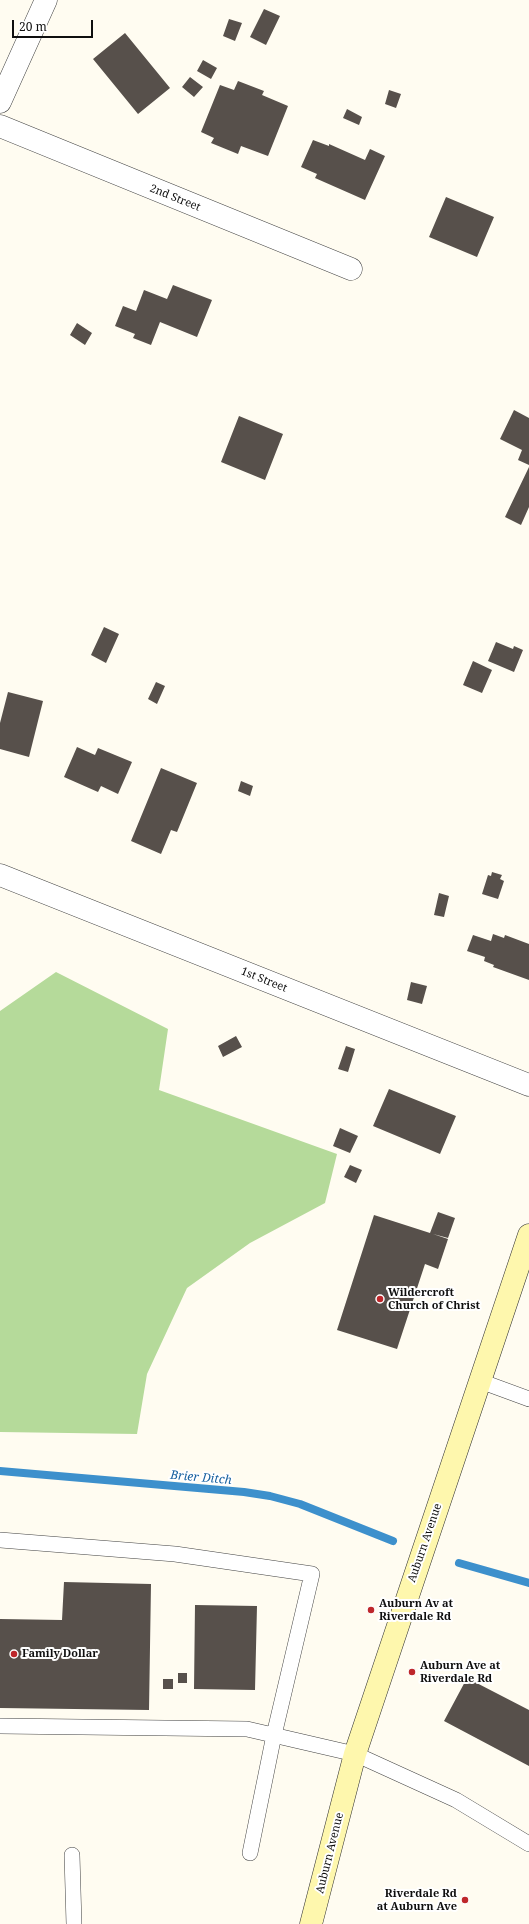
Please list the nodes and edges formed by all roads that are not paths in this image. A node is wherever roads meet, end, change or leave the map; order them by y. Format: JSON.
{"nodes":[{"id":1,"x":46,"y":0,"type":"edge"},
{"id":2,"x":0,"y":102,"type":"edge"},
{"id":3,"x":0,"y":126,"type":"edge"},
{"id":4,"x":351,"y":269,"type":"dead end"},
{"id":5,"x":0,"y":875,"type":"edge"},
{"id":6,"x":529,"y":1085,"type":"edge"},
{"id":7,"x":529,"y":1235,"type":"edge"},
{"id":8,"x":480,"y":1381,"type":"junction"},
{"id":9,"x":529,"y":1399,"type":"edge"},
{"id":10,"x":0,"y":1540,"type":"edge"},
{"id":11,"x":0,"y":1726,"type":"edge"},
{"id":12,"x":274,"y":1735,"type":"junction"},
{"id":13,"x":355,"y":1754,"type":"junction"},
{"id":14,"x":529,"y":1844,"type":"edge"},
{"id":15,"x":250,"y":1853,"type":"dead end"},
{"id":16,"x":72,"y":1855,"type":"dead end"},
{"id":17,"x":74,"y":1924,"type":"edge"},
{"id":18,"x":312,"y":1924,"type":"edge"}],
"edges":[{"from":1,"to":2,"type":"street"},
{"from":3,"to":4,"type":"street","name":"2nd Street"},
{"from":5,"to":6,"type":"street","name":"1st Street"},
{"from":7,"to":8,"type":"street","name":"Auburn Avenue"},
{"from":8,"to":9,"type":"lane"},
{"from":8,"to":13,"type":"street","name":"Auburn Avenue"},
{"from":10,"to":12,"type":"lane"},
{"from":11,"to":12,"type":"lane"},
{"from":12,"to":13,"type":"lane"},
{"from":12,"to":15,"type":"lane"},
{"from":13,"to":14,"type":"lane"},
{"from":13,"to":18,"type":"street","name":"Auburn Avenue"},
{"from":16,"to":17,"type":"lane"}]}
